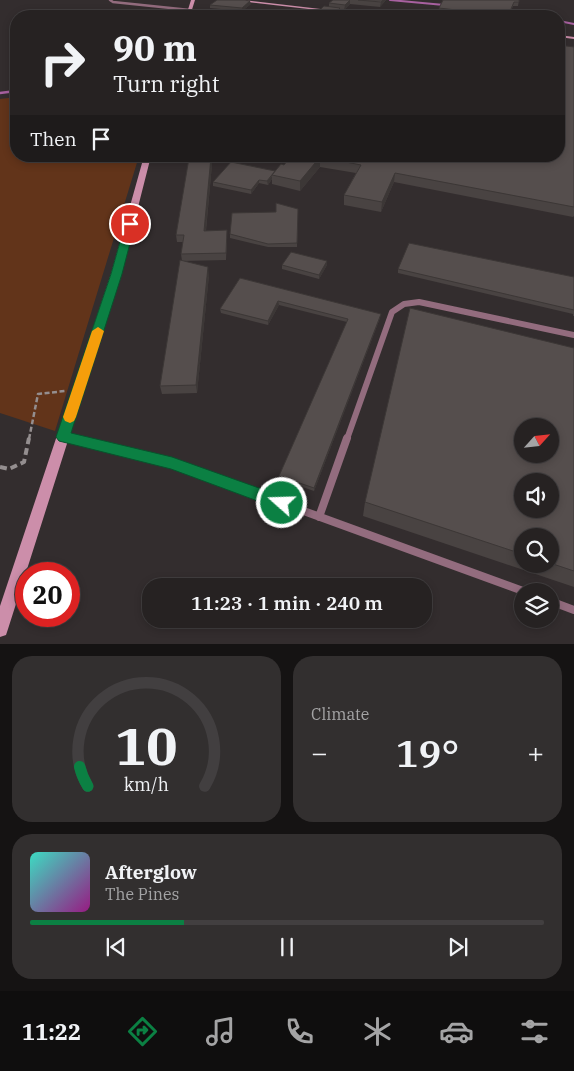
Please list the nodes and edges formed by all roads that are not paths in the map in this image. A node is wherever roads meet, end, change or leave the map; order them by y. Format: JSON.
{"nodes":[{"id":1,"x":110,"y":0,"type":"edge"},
{"id":2,"x":193,"y":0,"type":"edge"},
{"id":3,"x":232,"y":0,"type":"edge"},
{"id":4,"x":190,"y":10,"type":"joint"},
{"id":5,"x":324,"y":10,"type":"edge"},
{"id":6,"x":146,"y":162,"type":"edge"},
{"id":7,"x":574,"y":335,"type":"edge"},
{"id":8,"x":63,"y":437,"type":"junction"},
{"id":9,"x":319,"y":517,"type":"junction"},
{"id":10,"x":514,"y":588,"type":"edge"},
{"id":11,"x":559,"y":604,"type":"edge"},
{"id":12,"x":574,"y":610,"type":"edge"},
{"id":13,"x":0,"y":629,"type":"edge"}],
"edges":[{"from":1,"to":4,"type":"lane"},
{"from":2,"to":4,"type":"main road"},
{"from":3,"to":5,"type":"main road"},
{"from":6,"to":8,"type":"main road"},
{"from":7,"to":9,"type":"lane"},
{"from":8,"to":9,"type":"lane"},
{"from":8,"to":13,"type":"main road"},
{"from":9,"to":10,"type":"lane"},
{"from":11,"to":12,"type":"lane"}]}
